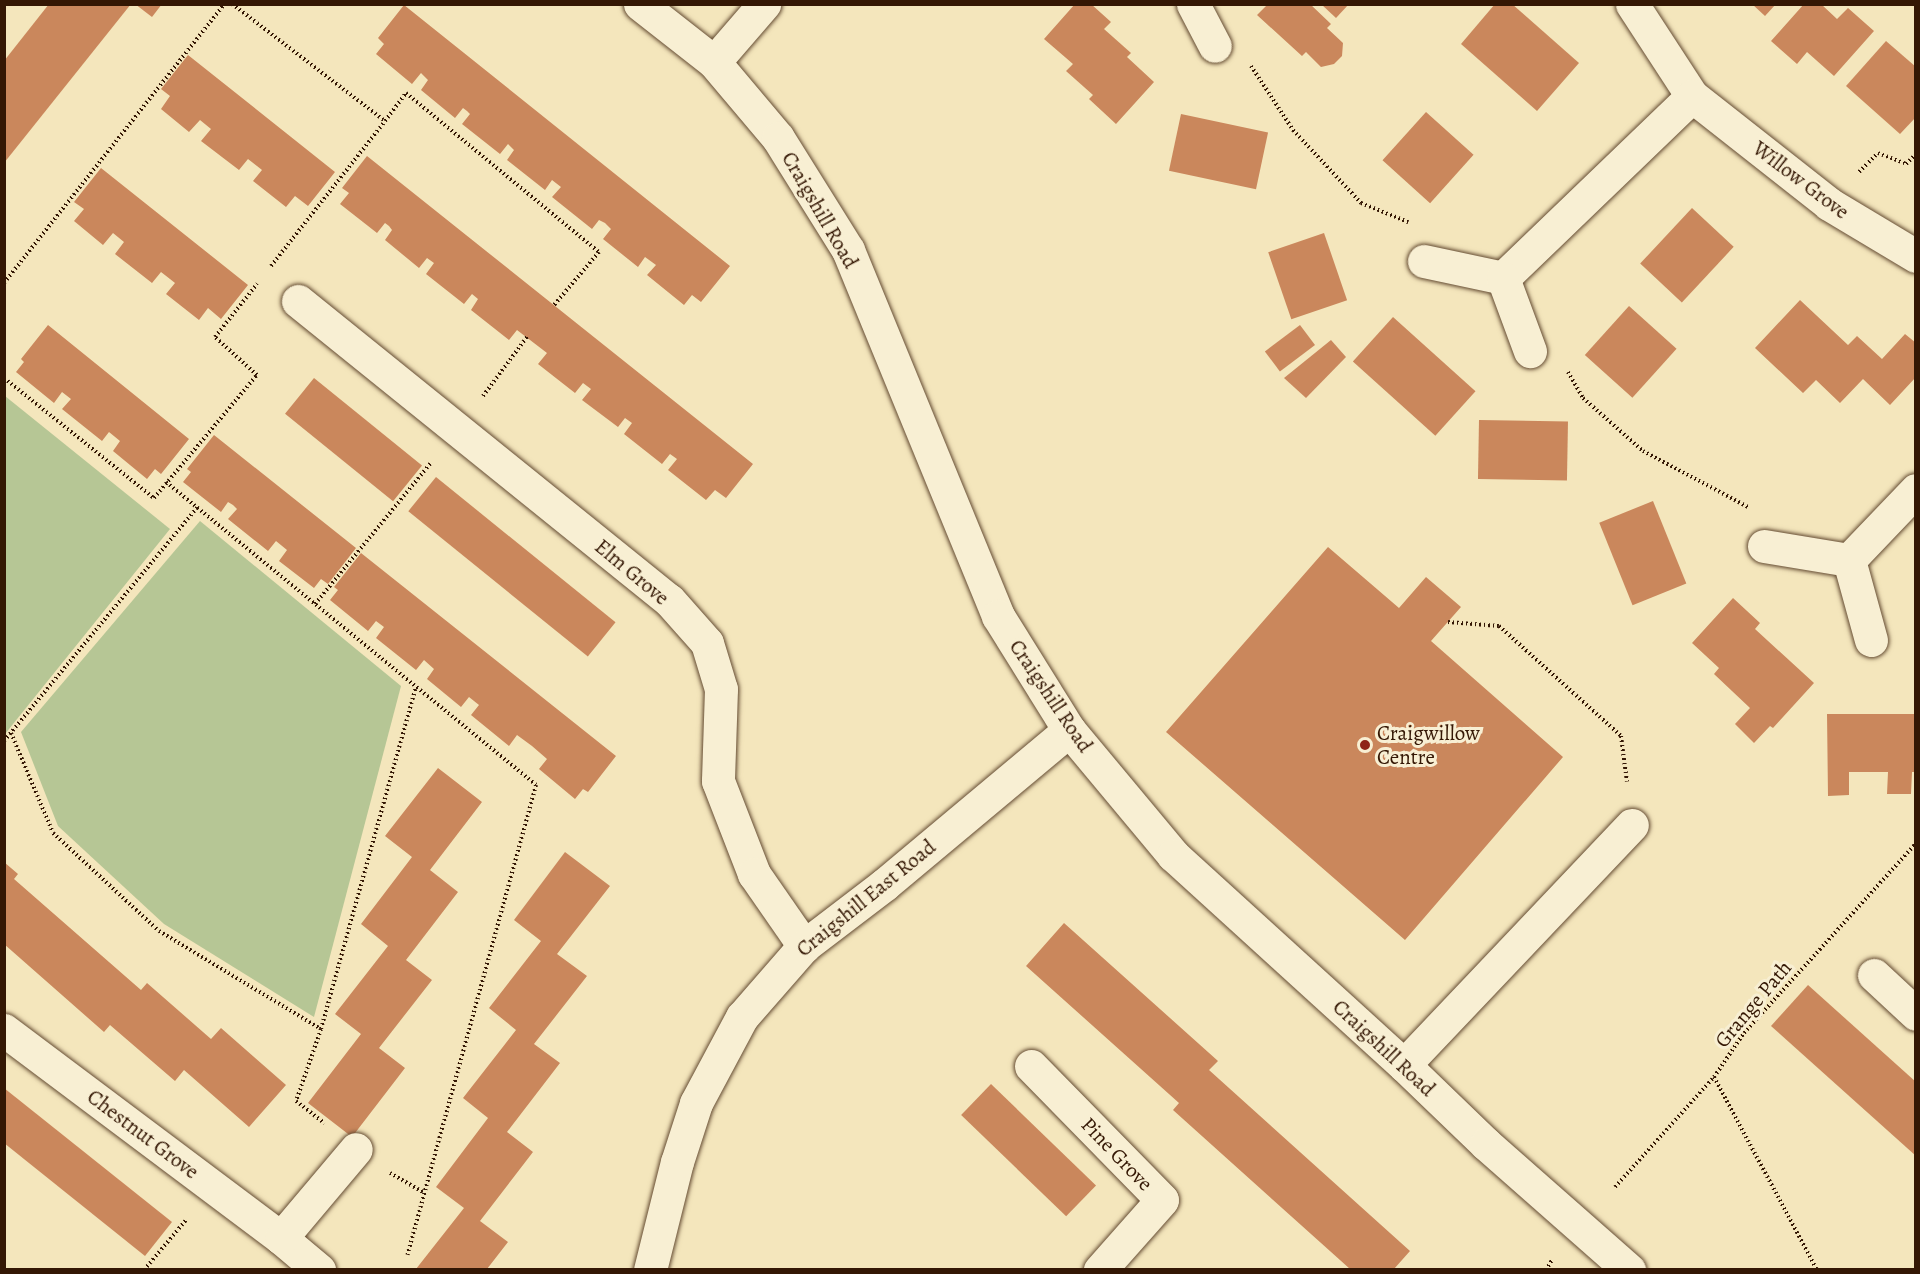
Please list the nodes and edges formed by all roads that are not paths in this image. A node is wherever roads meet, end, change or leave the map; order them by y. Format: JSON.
{"nodes":[{"id":1,"x":640,"y":4,"type":"edge"},
{"id":2,"x":764,"y":4,"type":"edge"},
{"id":3,"x":1193,"y":4,"type":"edge"},
{"id":4,"x":1632,"y":4,"type":"edge"},
{"id":5,"x":1215,"y":46,"type":"road end"},
{"id":6,"x":714,"y":62,"type":"junction"},
{"id":7,"x":1692,"y":96,"type":"junction"},
{"id":8,"x":1916,"y":256,"type":"edge"},
{"id":9,"x":1424,"y":261,"type":"road end"},
{"id":10,"x":1503,"y":278,"type":"junction"},
{"id":11,"x":298,"y":301,"type":"dead end"},
{"id":12,"x":1530,"y":351,"type":"road end"},
{"id":13,"x":1916,"y":490,"type":"edge"},
{"id":14,"x":1764,"y":546,"type":"road end"},
{"id":15,"x":1849,"y":560,"type":"junction"},
{"id":16,"x":1871,"y":640,"type":"dead end"},
{"id":17,"x":1069,"y":730,"type":"junction"},
{"id":18,"x":1632,"y":825,"type":"road end"},
{"id":19,"x":804,"y":946,"type":"junction"},
{"id":20,"x":1874,"y":975,"type":"dead end"},
{"id":21,"x":1916,"y":1014,"type":"edge"},
{"id":22,"x":4,"y":1030,"type":"edge"},
{"id":23,"x":1404,"y":1065,"type":"junction"},
{"id":24,"x":1031,"y":1066,"type":"dead end"},
{"id":25,"x":356,"y":1149,"type":"road end"},
{"id":26,"x":281,"y":1238,"type":"junction"},
{"id":27,"x":319,"y":1269,"type":"edge"},
{"id":28,"x":650,"y":1269,"type":"edge"},
{"id":29,"x":1100,"y":1269,"type":"edge"},
{"id":30,"x":1629,"y":1269,"type":"edge"}],
"edges":[{"from":1,"to":6,"type":"street","name":"Craigshill Road"},
{"from":2,"to":6,"type":"street"},
{"from":3,"to":5,"type":"street"},
{"from":4,"to":7,"type":"street","name":"Willow Grove"},
{"from":6,"to":17,"type":"street","name":"Craigshill Road"},
{"from":7,"to":8,"type":"street","name":"Willow Grove"},
{"from":7,"to":10,"type":"street"},
{"from":9,"to":10,"type":"street"},
{"from":10,"to":12,"type":"street"},
{"from":11,"to":19,"type":"street","name":"Elm Grove"},
{"from":13,"to":15,"type":"street"},
{"from":14,"to":15,"type":"street"},
{"from":15,"to":16,"type":"street"},
{"from":17,"to":19,"type":"street","name":"Craigshill East Road"},
{"from":17,"to":23,"type":"street","name":"Craigshill Road"},
{"from":18,"to":23,"type":"street"},
{"from":19,"to":28,"type":"street","name":"Craigshill East Road"},
{"from":20,"to":21,"type":"street"},
{"from":22,"to":26,"type":"street","name":"Chestnut Grove"},
{"from":23,"to":30,"type":"street","name":"Craigshill Road"},
{"from":24,"to":29,"type":"street","name":"Pine Grove"},
{"from":25,"to":26,"type":"street"},
{"from":26,"to":27,"type":"street","name":"Chestnut Grove"}]}
